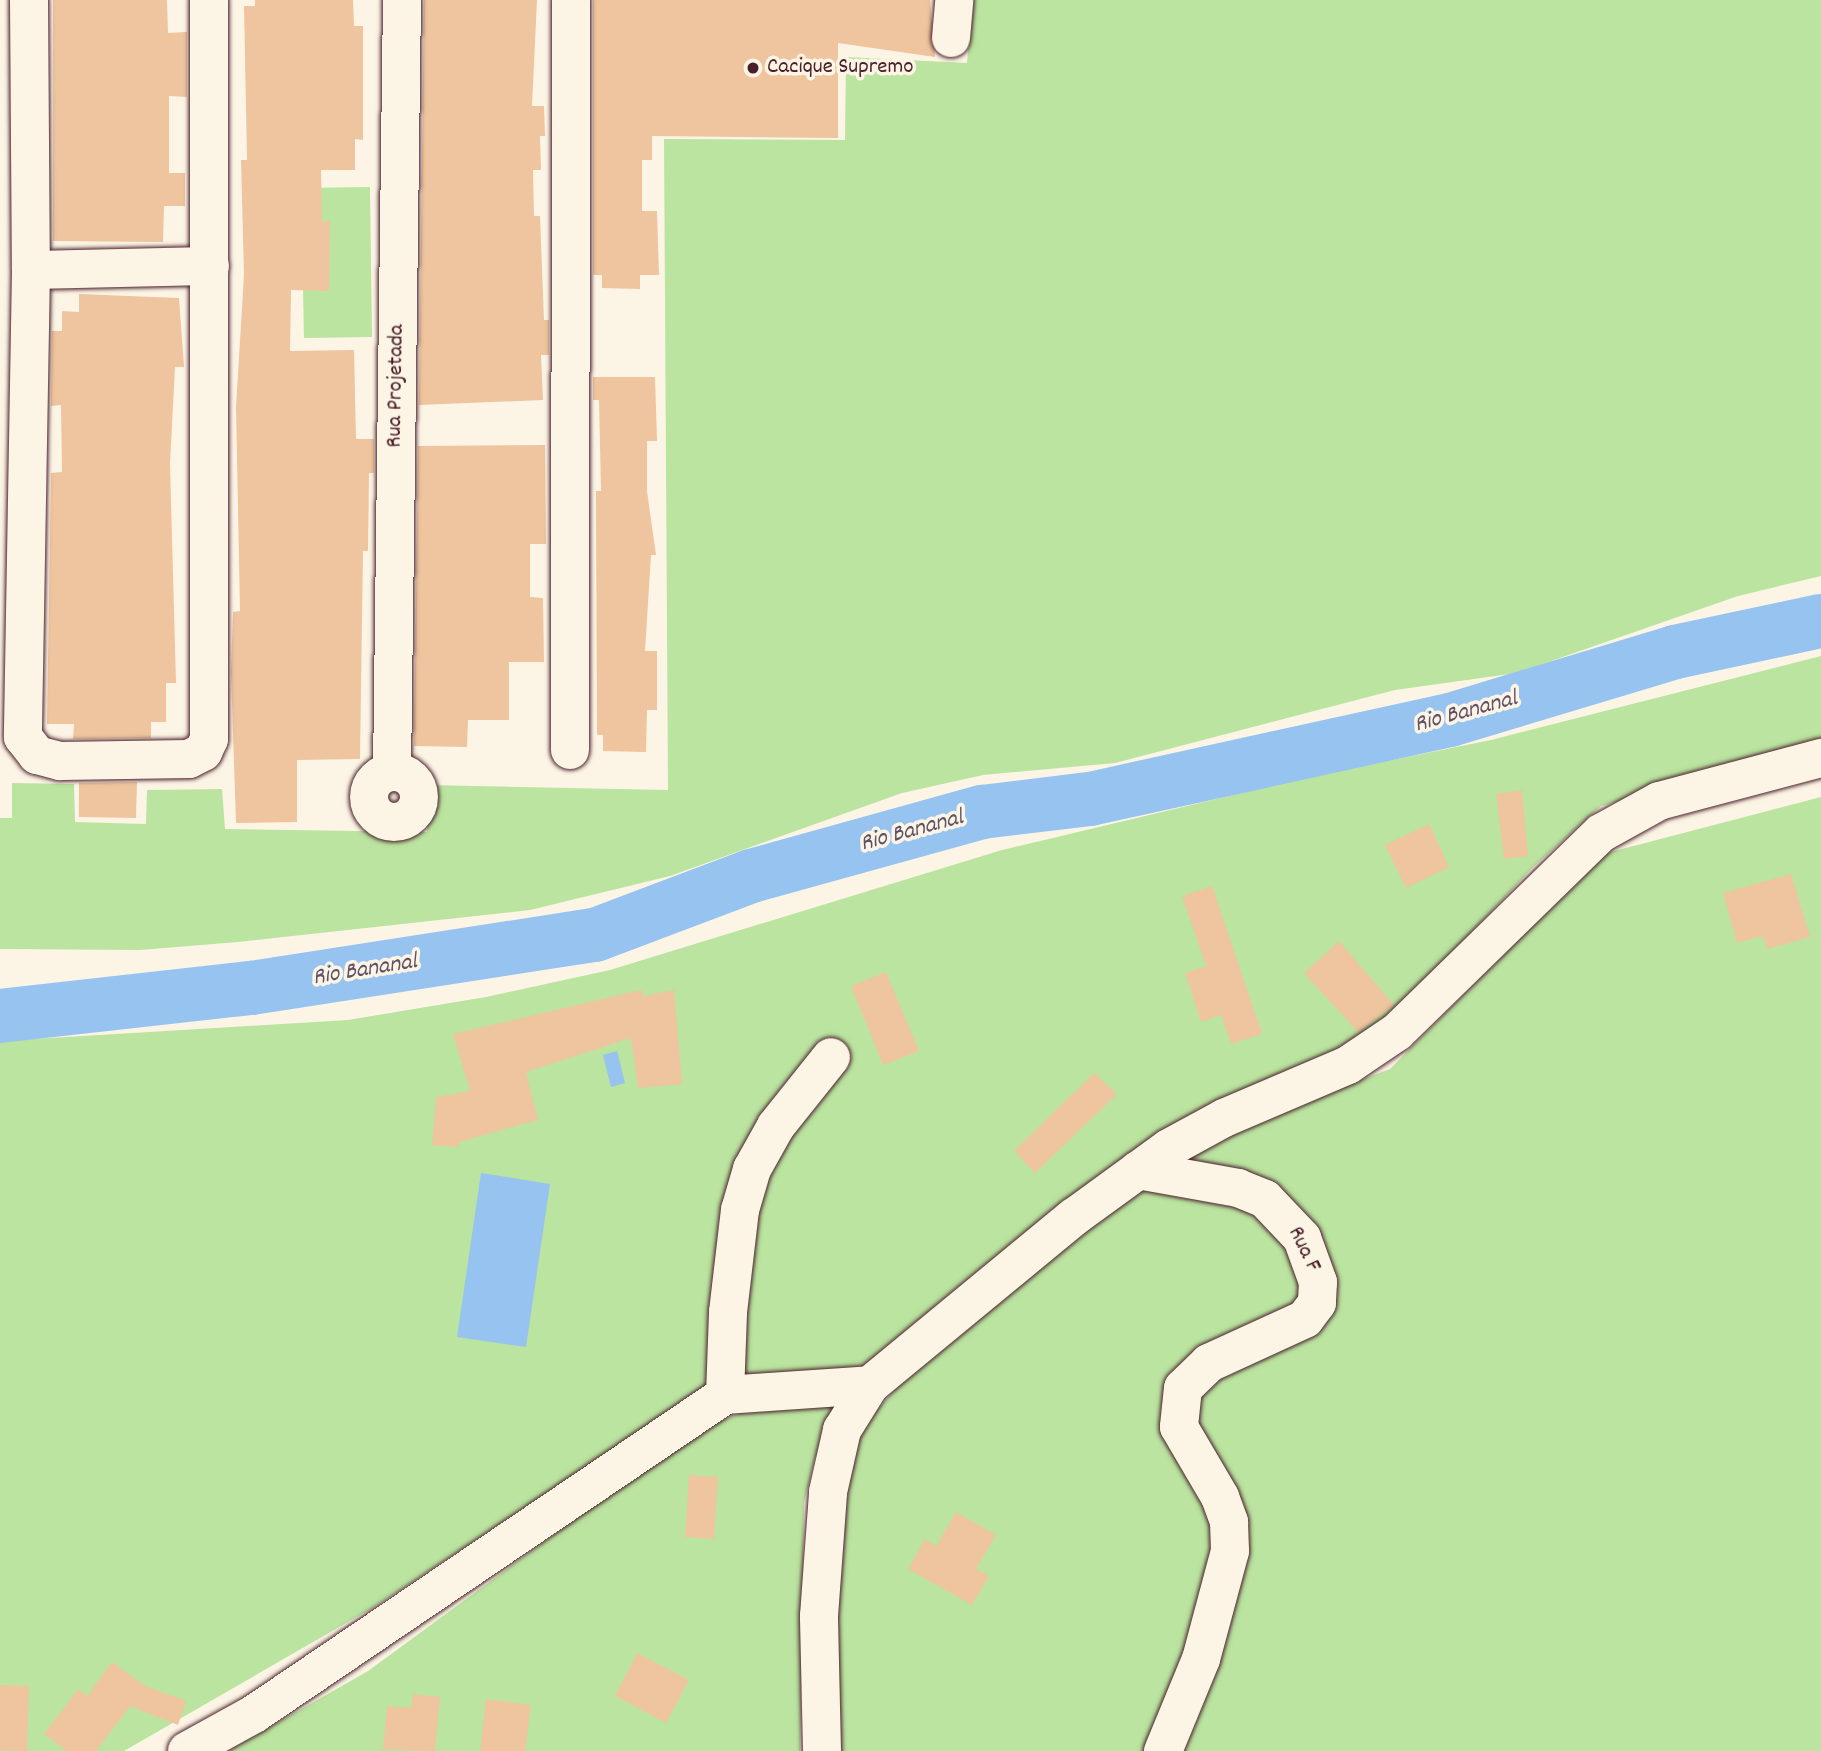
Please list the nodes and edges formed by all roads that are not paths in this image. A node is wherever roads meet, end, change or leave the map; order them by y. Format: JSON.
{"nodes":[{"id":1,"x":29,"y":0,"type":"edge"},
{"id":2,"x":209,"y":0,"type":"edge"},
{"id":3,"x":402,"y":0,"type":"edge"},
{"id":4,"x":571,"y":0,"type":"edge"},
{"id":5,"x":954,"y":0,"type":"edge"},
{"id":6,"x":951,"y":38,"type":"dead end"},
{"id":7,"x":210,"y":266,"type":"junction"},
{"id":8,"x":31,"y":270,"type":"junction"},
{"id":9,"x":570,"y":750,"type":"dead end"},
{"id":10,"x":1821,"y":758,"type":"edge"},
{"id":11,"x":392,"y":772,"type":"dead end"},
{"id":12,"x":831,"y":1058,"type":"dead end"},
{"id":13,"x":1138,"y":1170,"type":"junction"},
{"id":14,"x":870,"y":1385,"type":"junction"},
{"id":15,"x":725,"y":1395,"type":"junction"},
{"id":16,"x":187,"y":1751,"type":"edge"},
{"id":17,"x":822,"y":1751,"type":"edge"},
{"id":18,"x":1163,"y":1751,"type":"edge"}],
"edges":[{"from":1,"to":8,"type":"street"},
{"from":2,"to":7,"type":"street"},
{"from":3,"to":11,"type":"street","name":"Rua Projetada"},
{"from":4,"to":9,"type":"street"},
{"from":5,"to":6,"type":"street"},
{"from":7,"to":8,"type":"street"},
{"from":7,"to":8,"type":"street"},
{"from":10,"to":13,"type":"street"},
{"from":12,"to":15,"type":"street"},
{"from":13,"to":14,"type":"street"},
{"from":13,"to":18,"type":"street","name":"Rua F"},
{"from":14,"to":15,"type":"street"},
{"from":14,"to":17,"type":"street"},
{"from":15,"to":16,"type":"street"}]}
